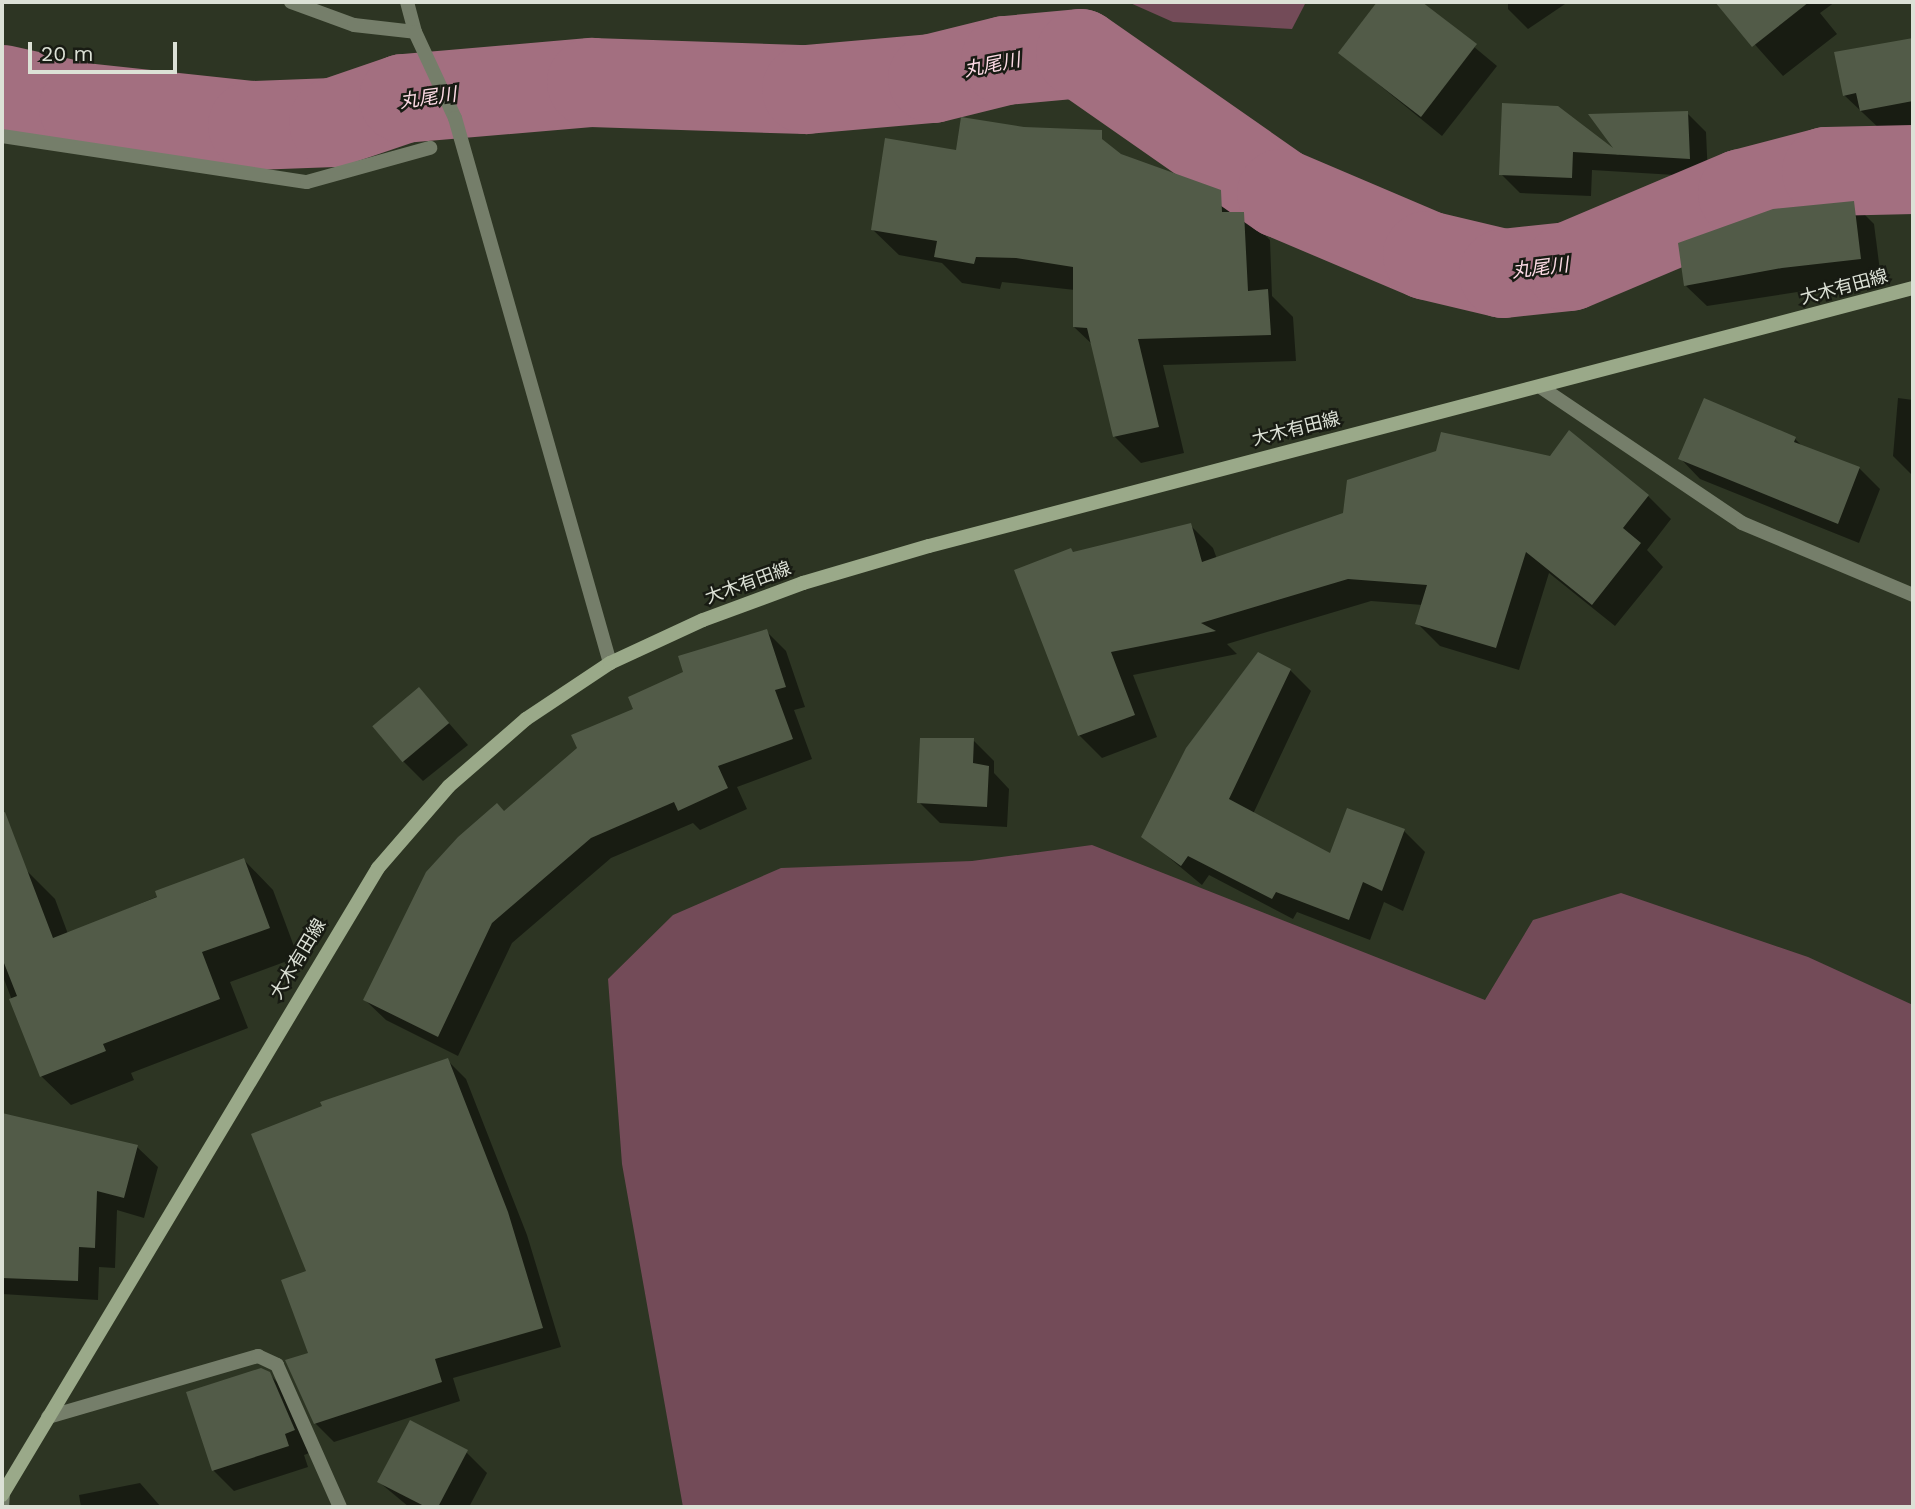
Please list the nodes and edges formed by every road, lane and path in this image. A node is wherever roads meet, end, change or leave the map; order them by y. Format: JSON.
{"nodes":[{"id":1,"x":292,"y":2,"type":"edge"},
{"id":2,"x":407,"y":2,"type":"edge"},
{"id":3,"x":415,"y":32,"type":"junction"},
{"id":4,"x":2,"y":136,"type":"edge"},
{"id":5,"x":430,"y":148,"type":"dead end"},
{"id":6,"x":1913,"y":288,"type":"edge"},
{"id":7,"x":1542,"y":388,"type":"junction"},
{"id":8,"x":1913,"y":595,"type":"edge"},
{"id":9,"x":610,"y":663,"type":"junction"},
{"id":10,"x":48,"y":1417,"type":"junction"},
{"id":11,"x":2,"y":1493,"type":"edge"},
{"id":12,"x":340,"y":1507,"type":"edge"}],
"edges":[{"from":1,"to":3,"type":"street"},
{"from":2,"to":3,"type":"street"},
{"from":3,"to":9,"type":"street"},
{"from":4,"to":5,"type":"street"},
{"from":6,"to":7,"type":"main road","name":"大木有田線"},
{"from":7,"to":8,"type":"street"},
{"from":7,"to":9,"type":"main road","name":"大木有田線"},
{"from":9,"to":10,"type":"main road","name":"大木有田線"},
{"from":10,"to":11,"type":"main road","name":"大木有田線"},
{"from":10,"to":12,"type":"street"}]}
